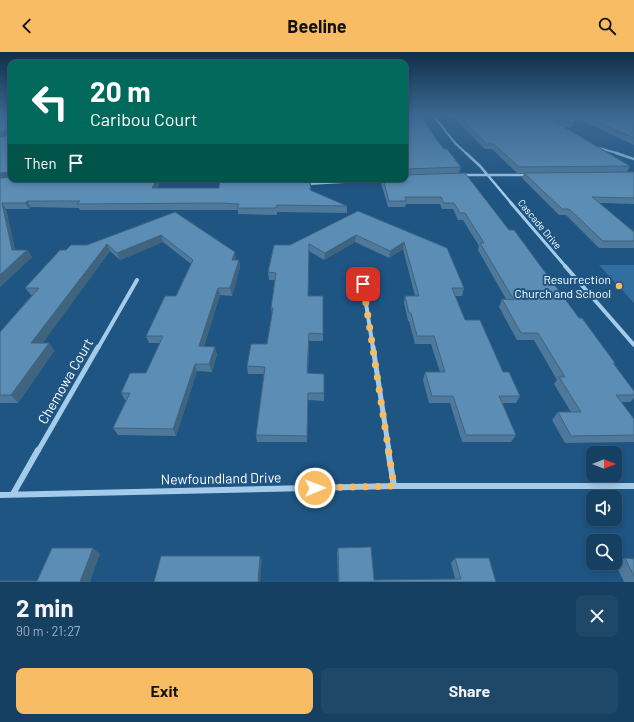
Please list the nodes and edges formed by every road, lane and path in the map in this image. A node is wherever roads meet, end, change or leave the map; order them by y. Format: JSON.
{"nodes":[{"id":1,"x":452,"y":140,"type":"edge"},
{"id":2,"x":592,"y":146,"type":"edge"},
{"id":3,"x":634,"y":159,"type":"edge"},
{"id":4,"x":456,"y":175,"type":"edge"},
{"id":5,"x":489,"y":176,"type":"junction"},
{"id":6,"x":532,"y":176,"type":"edge"},
{"id":7,"x":215,"y":182,"type":"edge"},
{"id":8,"x":357,"y":182,"type":"edge"},
{"id":9,"x":230,"y":183,"type":"edge"},
{"id":10,"x":345,"y":183,"type":"joint"},
{"id":11,"x":298,"y":184,"type":"edge"},
{"id":12,"x":137,"y":280,"type":"dead end"},
{"id":13,"x":363,"y":284,"type":"dead end"},
{"id":14,"x":634,"y":345,"type":"edge"},
{"id":15,"x":394,"y":486,"type":"junction"},
{"id":16,"x":634,"y":486,"type":"edge"},
{"id":17,"x":13,"y":494,"type":"junction"},
{"id":18,"x":0,"y":495,"type":"edge"}],
"edges":[{"from":1,"to":5,"type":"street","name":"Cascade Drive"},
{"from":2,"to":3,"type":"street"},
{"from":4,"to":5,"type":"street"},
{"from":5,"to":6,"type":"street"},
{"from":5,"to":14,"type":"street","name":"Cascade Drive"},
{"from":7,"to":9,"type":"street"},
{"from":8,"to":10,"type":"street"},
{"from":10,"to":11,"type":"street"},
{"from":12,"to":17,"type":"street","name":"Chemowa Court"},
{"from":13,"to":15,"type":"street"},
{"from":15,"to":16,"type":"street","name":"Newfoundland Drive"},
{"from":15,"to":17,"type":"street","name":"Newfoundland Drive"},
{"from":17,"to":18,"type":"street","name":"Newfoundland Drive"}]}
